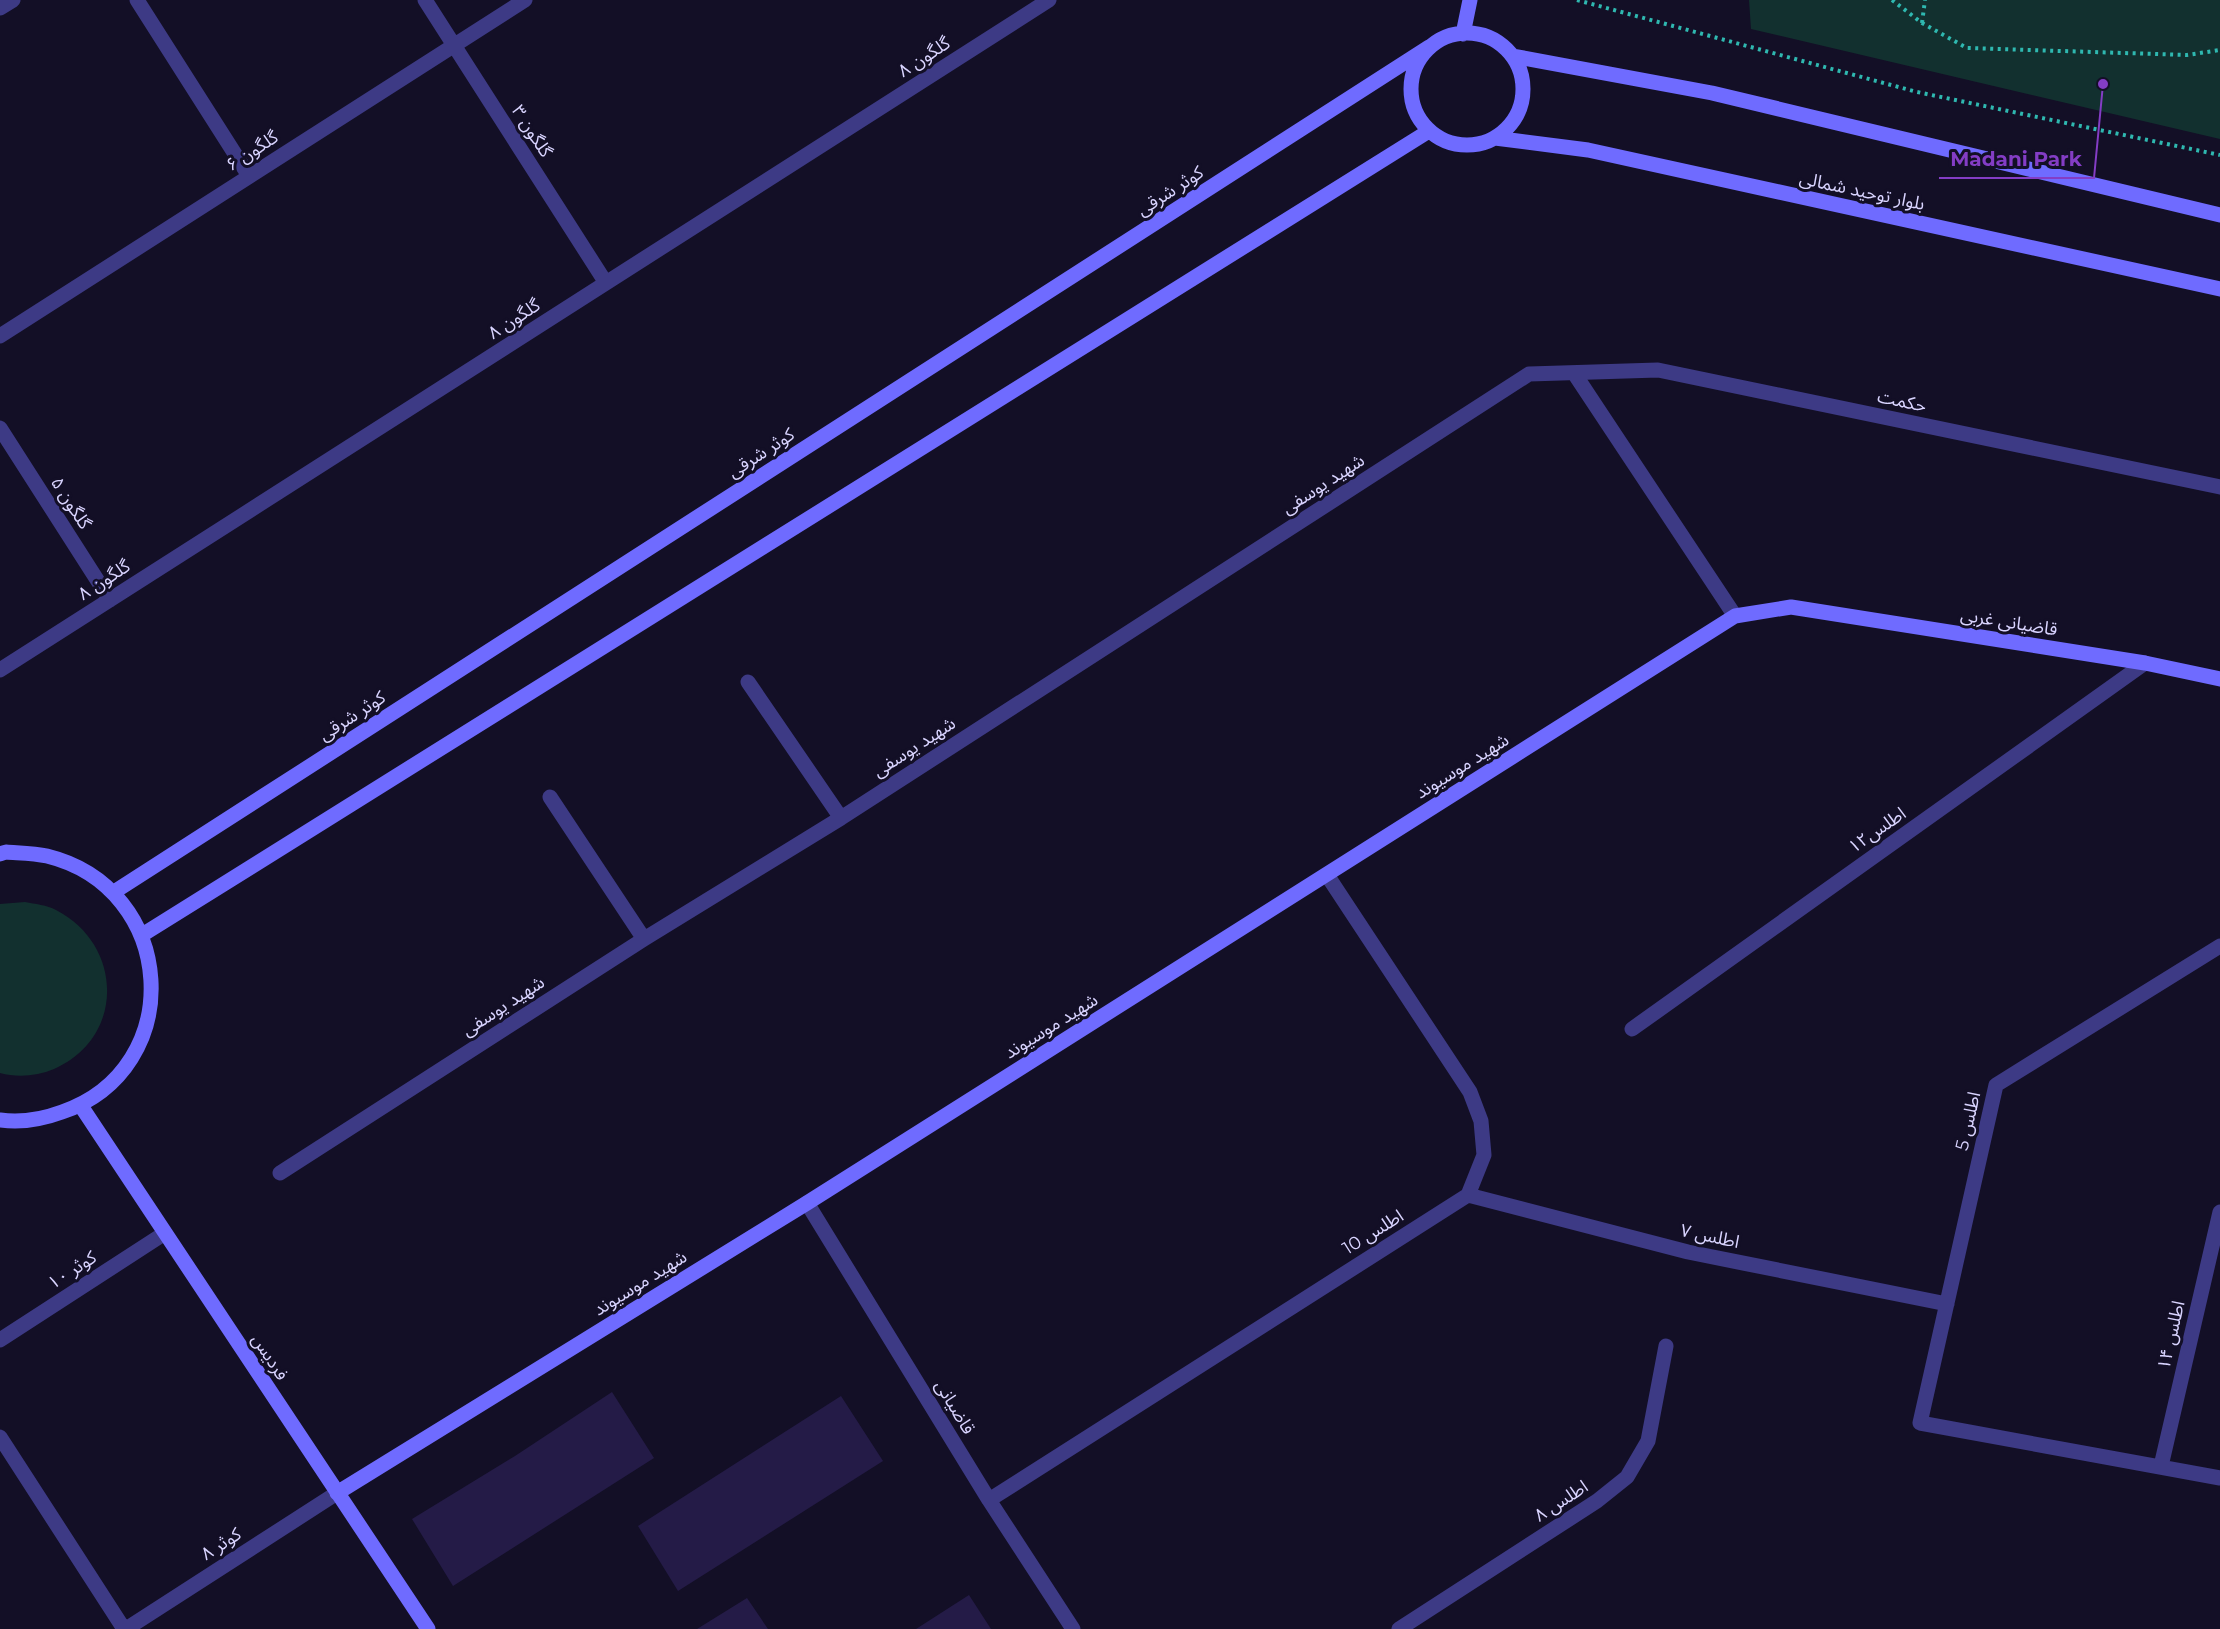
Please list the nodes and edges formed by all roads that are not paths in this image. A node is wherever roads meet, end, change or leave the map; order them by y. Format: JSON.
{"nodes":[{"id":1,"x":13,"y":0,"type":"edge"},
{"id":2,"x":136,"y":0,"type":"edge"},
{"id":3,"x":425,"y":0,"type":"edge"},
{"id":4,"x":525,"y":0,"type":"edge"},
{"id":5,"x":1049,"y":0,"type":"edge"},
{"id":6,"x":1470,"y":0,"type":"edge"},
{"id":7,"x":0,"y":8,"type":"edge"},
{"id":8,"x":1463,"y":34,"type":"junction"},
{"id":9,"x":454,"y":45,"type":"junction"},
{"id":10,"x":1429,"y":47,"type":"junction"},
{"id":11,"x":1513,"y":56,"type":"junction"},
{"id":12,"x":1429,"y":131,"type":"junction"},
{"id":13,"x":1495,"y":138,"type":"junction"},
{"id":14,"x":249,"y":176,"type":"junction"},
{"id":15,"x":2220,"y":215,"type":"edge"},
{"id":16,"x":606,"y":283,"type":"junction"},
{"id":17,"x":2220,"y":289,"type":"edge"},
{"id":18,"x":0,"y":336,"type":"edge"},
{"id":19,"x":1574,"y":373,"type":"junction"},
{"id":20,"x":0,"y":428,"type":"edge"},
{"id":21,"x":2220,"y":487,"type":"edge"},
{"id":22,"x":110,"y":600,"type":"junction"},
{"id":23,"x":1791,"y":607,"type":"joint"},
{"id":24,"x":1735,"y":616,"type":"junction"},
{"id":25,"x":2145,"y":663,"type":"junction"},
{"id":26,"x":0,"y":670,"type":"edge"},
{"id":27,"x":2220,"y":679,"type":"edge"},
{"id":28,"x":748,"y":682,"type":"dead end"},
{"id":29,"x":550,"y":797,"type":"dead end"},
{"id":30,"x":841,"y":818,"type":"junction"},
{"id":31,"x":0,"y":854,"type":"edge"},
{"id":32,"x":1327,"y":875,"type":"junction"},
{"id":33,"x":114,"y":892,"type":"junction"},
{"id":34,"x":142,"y":935,"type":"junction"},
{"id":35,"x":644,"y":939,"type":"junction"},
{"id":36,"x":2220,"y":946,"type":"edge"},
{"id":37,"x":1632,"y":1029,"type":"dead end"},
{"id":38,"x":81,"y":1106,"type":"junction"},
{"id":39,"x":0,"y":1120,"type":"edge"},
{"id":40,"x":280,"y":1173,"type":"dead end"},
{"id":41,"x":1468,"y":1195,"type":"junction"},
{"id":42,"x":807,"y":1203,"type":"junction"},
{"id":43,"x":2220,"y":1212,"type":"edge"},
{"id":44,"x":165,"y":1233,"type":"junction"},
{"id":45,"x":1947,"y":1304,"type":"junction"},
{"id":46,"x":0,"y":1340,"type":"edge"},
{"id":47,"x":1665,"y":1346,"type":"dead end"},
{"id":48,"x":0,"y":1437,"type":"edge"},
{"id":49,"x":2161,"y":1466,"type":"junction"},
{"id":50,"x":2220,"y":1478,"type":"edge"},
{"id":51,"x":337,"y":1493,"type":"junction"},
{"id":52,"x":988,"y":1500,"type":"junction"},
{"id":53,"x":125,"y":1629,"type":"edge"},
{"id":54,"x":428,"y":1629,"type":"edge"},
{"id":55,"x":1073,"y":1629,"type":"edge"},
{"id":56,"x":1399,"y":1629,"type":"edge"}],
"edges":[{"from":1,"to":7,"type":"street"},
{"from":2,"to":14,"type":"street"},
{"from":3,"to":9,"type":"street","name":"گلگون ۳"},
{"from":4,"to":9,"type":"street","name":"گلگون ۶"},
{"from":5,"to":16,"type":"street","name":"گلگون ۸"},
{"from":6,"to":8,"type":"main road"},
{"from":8,"to":10,"type":"main road"},
{"from":8,"to":11,"type":"main road"},
{"from":9,"to":14,"type":"street","name":"گلگون ۶"},
{"from":9,"to":16,"type":"street","name":"گلگون ۳"},
{"from":10,"to":12,"type":"main road"},
{"from":10,"to":33,"type":"main road","name":"کوثر شرقی"},
{"from":11,"to":13,"type":"main road"},
{"from":11,"to":15,"type":"main road"},
{"from":12,"to":13,"type":"main road"},
{"from":12,"to":34,"type":"main road"},
{"from":13,"to":17,"type":"main road","name":"بلوار توحید شمالی"},
{"from":14,"to":18,"type":"street","name":"گلگون ۶"},
{"from":16,"to":22,"type":"street","name":"گلگون ۸"},
{"from":19,"to":21,"type":"street","name":"حکمت"},
{"from":19,"to":24,"type":"street"},
{"from":19,"to":30,"type":"street","name":"شهید یوسفی"},
{"from":20,"to":22,"type":"street","name":"گلگون ۵"},
{"from":22,"to":26,"type":"street","name":"گلگون ۸"},
{"from":23,"to":24,"type":"main road","name":"شهید موسیوند"},
{"from":23,"to":25,"type":"main road","name":"قاضیانی غربی"},
{"from":24,"to":32,"type":"main road","name":"شهید موسیوند"},
{"from":25,"to":27,"type":"main road","name":"قاضیانی غربی"},
{"from":25,"to":37,"type":"street","name":"اطلس۱۲"},
{"from":28,"to":30,"type":"street"},
{"from":29,"to":35,"type":"street"},
{"from":30,"to":35,"type":"street","name":"شهید یوسفی"},
{"from":31,"to":33,"type":"main road"},
{"from":32,"to":41,"type":"street"},
{"from":32,"to":42,"type":"main road","name":"شهید موسیوند"},
{"from":33,"to":34,"type":"main road"},
{"from":34,"to":38,"type":"main road"},
{"from":35,"to":40,"type":"street","name":"شهید یوسفی"},
{"from":36,"to":45,"type":"street","name":"اطلس 5"},
{"from":38,"to":39,"type":"main road"},
{"from":38,"to":44,"type":"main road","name":"فردیس"},
{"from":41,"to":45,"type":"street","name":"اطلس ۷"},
{"from":41,"to":52,"type":"street","name":"اطلس 10"},
{"from":42,"to":51,"type":"main road","name":"شهید موسیوند"},
{"from":42,"to":52,"type":"street","name":"قاضیانی"},
{"from":43,"to":49,"type":"street","name":"اطلس ۱۴"},
{"from":44,"to":46,"type":"street","name":"کوثر ۱۰"},
{"from":44,"to":51,"type":"main road","name":"فردیس"},
{"from":45,"to":49,"type":"street","name":"اطلس 5"},
{"from":47,"to":56,"type":"street","name":"اطلس ۸"},
{"from":48,"to":53,"type":"street"},
{"from":49,"to":50,"type":"street"},
{"from":51,"to":53,"type":"street","name":"کوثر ۸"},
{"from":51,"to":54,"type":"main road","name":"فردیس"},
{"from":52,"to":55,"type":"street","name":"قاضیانی"}]}
